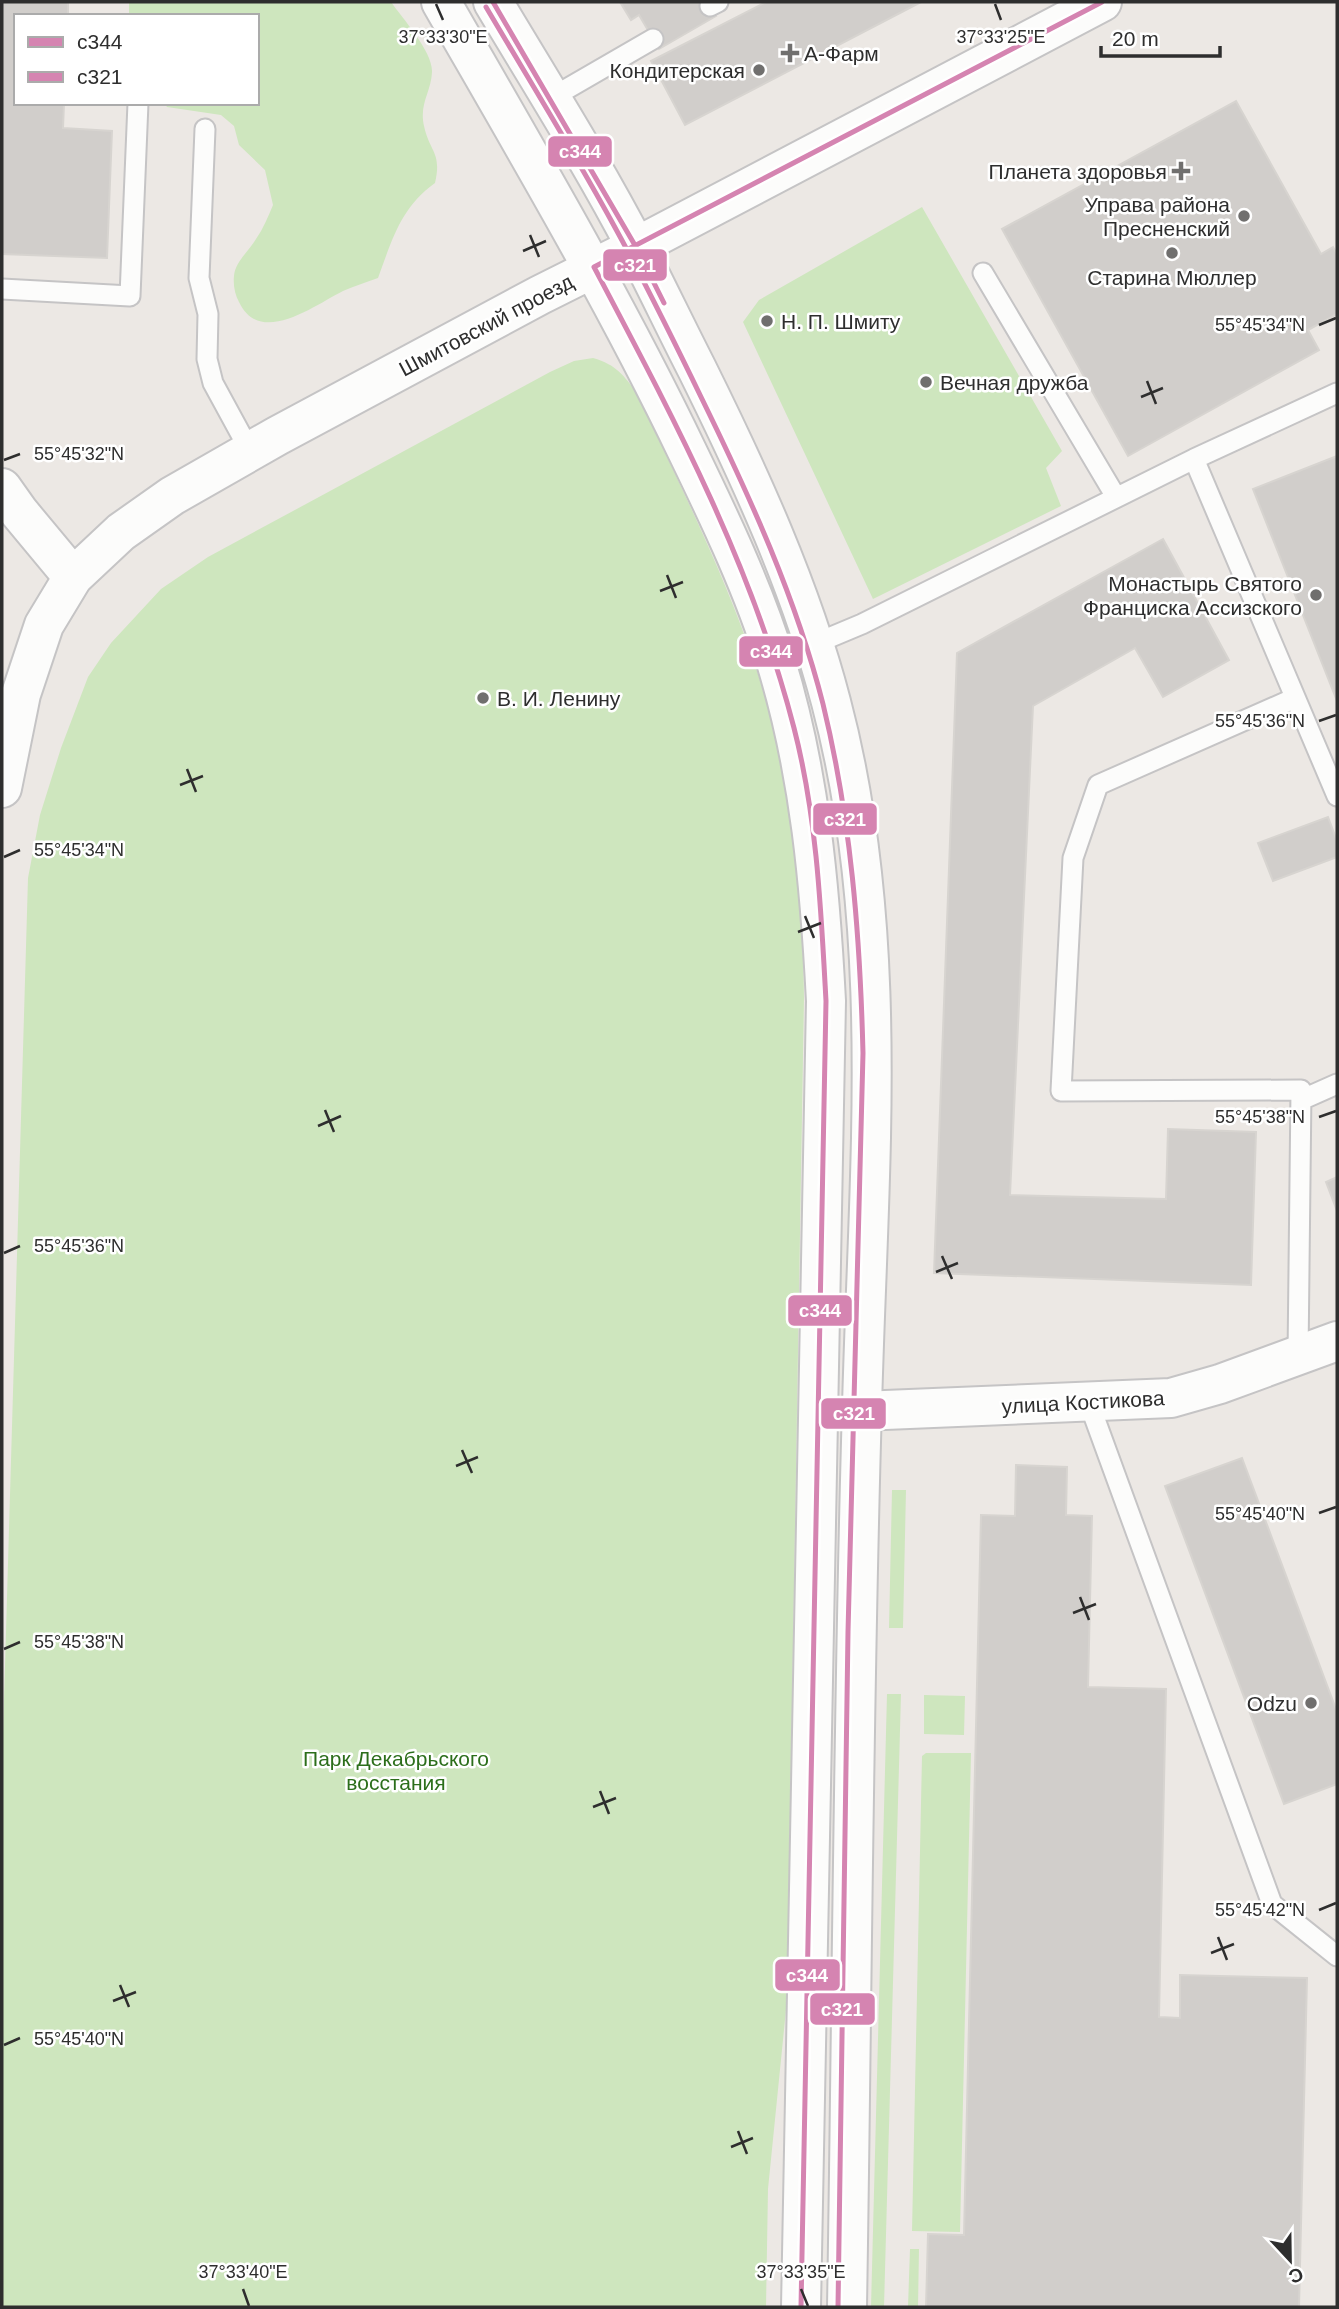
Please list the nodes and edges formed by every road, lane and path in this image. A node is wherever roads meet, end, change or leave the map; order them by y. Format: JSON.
{"nodes":[{"id":1,"x":441,"y":2,"type":"edge"},
{"id":2,"x":493,"y":2,"type":"edge"},
{"id":3,"x":1101,"y":2,"type":"edge"},
{"id":4,"x":653,"y":39,"type":"dead end"},
{"id":5,"x":551,"y":98,"type":"junction"},
{"id":6,"x":138,"y":105,"type":"edge"},
{"id":7,"x":205,"y":130,"type":"dead end"},
{"id":8,"x":636,"y":247,"type":"junction"},
{"id":9,"x":593,"y":267,"type":"junction"},
{"id":10,"x":983,"y":273,"type":"dead end"},
{"id":11,"x":2,"y":289,"type":"edge"},
{"id":12,"x":1337,"y":393,"type":"edge"},
{"id":13,"x":250,"y":452,"type":"junction"},
{"id":14,"x":1194,"y":459,"type":"junction"},
{"id":15,"x":2,"y":488,"type":"edge"},
{"id":16,"x":1116,"y":497,"type":"junction"},
{"id":17,"x":73,"y":576,"type":"junction"},
{"id":18,"x":814,"y":644,"type":"junction"},
{"id":19,"x":776,"y":660,"type":"junction"},
{"id":20,"x":1294,"y":698,"type":"junction"},
{"id":21,"x":2,"y":788,"type":"edge"},
{"id":22,"x":1337,"y":796,"type":"edge"},
{"id":23,"x":1337,"y":1084,"type":"edge"},
{"id":24,"x":1301,"y":1100,"type":"junction"},
{"id":25,"x":1337,"y":1341,"type":"edge"},
{"id":26,"x":1298,"y":1357,"type":"junction"},
{"id":27,"x":1089,"y":1403,"type":"junction"},
{"id":28,"x":862,"y":1411,"type":"junction"},
{"id":29,"x":1337,"y":1956,"type":"edge"},
{"id":30,"x":801,"y":2307,"type":"edge"},
{"id":31,"x":847,"y":2307,"type":"edge"}],
"edges":[{"from":1,"to":9,"type":"main road"},
{"from":2,"to":5,"type":"main road"},
{"from":3,"to":8,"type":"main road","name":"Шмитовский проезд"},
{"from":4,"to":5,"type":"lane"},
{"from":5,"to":8,"type":"main road"},
{"from":6,"to":11,"type":"lane"},
{"from":7,"to":13,"type":"lane"},
{"from":8,"to":9,"type":"main road","name":"Шмитовский проезд"},
{"from":8,"to":18,"type":"main road"},
{"from":9,"to":13,"type":"main road","name":"Шмитовский проезд"},
{"from":9,"to":19,"type":"main road"},
{"from":10,"to":16,"type":"lane"},
{"from":12,"to":14,"type":"lane"},
{"from":13,"to":17,"type":"main road","name":"Шмитовский проезд"},
{"from":14,"to":16,"type":"lane"},
{"from":14,"to":20,"type":"lane"},
{"from":15,"to":17,"type":"main road"},
{"from":16,"to":18,"type":"lane"},
{"from":17,"to":21,"type":"main road","name":"Шмитовский проезд"},
{"from":18,"to":19,"type":"lane"},
{"from":18,"to":28,"type":"main road"},
{"from":19,"to":30,"type":"main road"},
{"from":20,"to":22,"type":"lane"},
{"from":20,"to":24,"type":"lane"},
{"from":23,"to":24,"type":"lane"},
{"from":24,"to":26,"type":"lane"},
{"from":25,"to":26,"type":"main road","name":"улица Костикова"},
{"from":26,"to":27,"type":"main road","name":"улица Костикова"},
{"from":27,"to":28,"type":"main road","name":"улица Костикова"},
{"from":27,"to":29,"type":"lane"},
{"from":28,"to":31,"type":"main road"}]}
